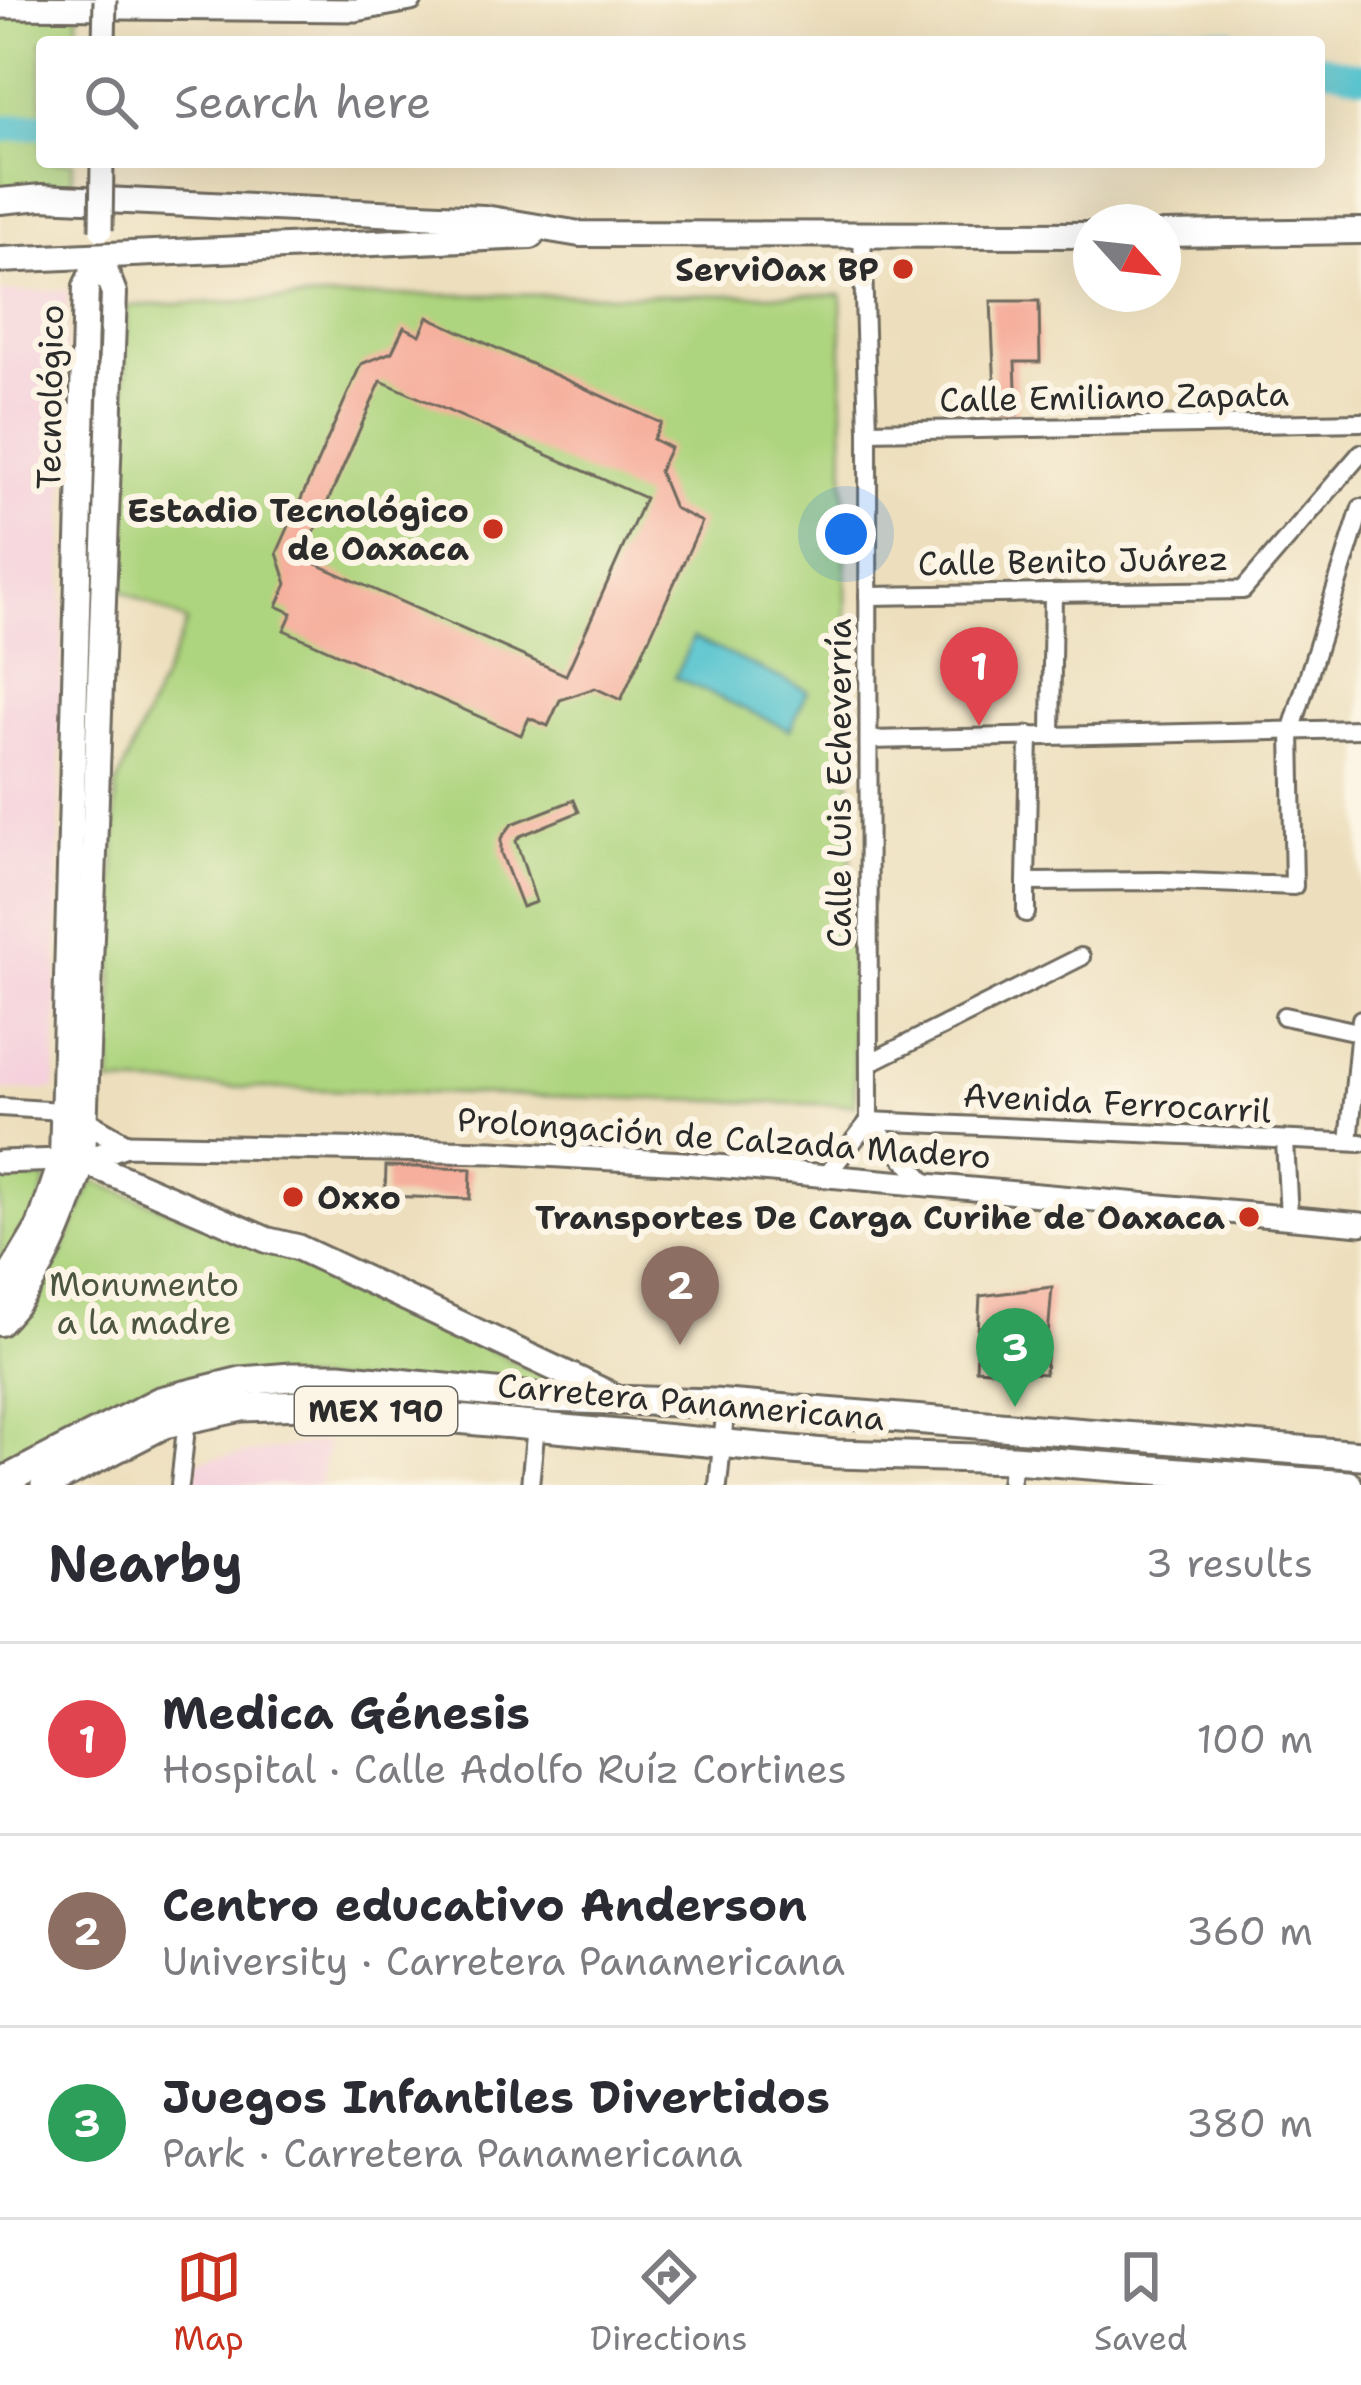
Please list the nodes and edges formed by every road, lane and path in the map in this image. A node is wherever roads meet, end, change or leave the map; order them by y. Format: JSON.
{"nodes":[{"id":1,"x":105,"y":0,"type":"edge"},
{"id":2,"x":411,"y":0,"type":"edge"},
{"id":3,"x":0,"y":7,"type":"edge"},
{"id":4,"x":104,"y":36,"type":"edge"},
{"id":5,"x":102,"y":168,"type":"edge"},
{"id":6,"x":0,"y":201,"type":"edge"},
{"id":7,"x":1361,"y":231,"type":"edge"},
{"id":8,"x":862,"y":232,"type":"junction"},
{"id":9,"x":580,"y":234,"type":"junction"},
{"id":10,"x":1181,"y":234,"type":"edge"},
{"id":11,"x":1073,"y":235,"type":"edge"},
{"id":12,"x":100,"y":257,"type":"junction"},
{"id":13,"x":0,"y":260,"type":"edge"},
{"id":14,"x":1361,"y":422,"type":"edge"},
{"id":15,"x":868,"y":431,"type":"junction"},
{"id":16,"x":1361,"y":453,"type":"edge"},
{"id":17,"x":1361,"y":508,"type":"edge"},
{"id":18,"x":80,"y":519,"type":"junction"},
{"id":19,"x":106,"y":520,"type":"junction"},
{"id":20,"x":1053,"y":593,"type":"junction"},
{"id":21,"x":868,"y":596,"type":"junction"},
{"id":22,"x":1361,"y":729,"type":"edge"},
{"id":23,"x":1291,"y":732,"type":"junction"},
{"id":24,"x":1029,"y":735,"type":"junction"},
{"id":25,"x":1051,"y":735,"type":"junction"},
{"id":26,"x":868,"y":740,"type":"junction"},
{"id":27,"x":82,"y":854,"type":"junction"},
{"id":28,"x":1026,"y":882,"type":"junction"},
{"id":29,"x":1026,"y":913,"type":"dead end"},
{"id":30,"x":1081,"y":957,"type":"dead end"},
{"id":31,"x":1284,"y":1016,"type":"dead end"},
{"id":32,"x":1360,"y":1026,"type":"edge"},
{"id":33,"x":869,"y":1063,"type":"junction"},
{"id":34,"x":0,"y":1107,"type":"edge"},
{"id":35,"x":73,"y":1116,"type":"junction"},
{"id":36,"x":869,"y":1121,"type":"junction"},
{"id":37,"x":1285,"y":1141,"type":"junction"},
{"id":38,"x":1355,"y":1142,"type":"edge"},
{"id":39,"x":126,"y":1145,"type":"junction"},
{"id":40,"x":73,"y":1161,"type":"junction"},
{"id":41,"x":0,"y":1162,"type":"edge"},
{"id":42,"x":826,"y":1176,"type":"junction"},
{"id":43,"x":928,"y":1185,"type":"junction"},
{"id":44,"x":1289,"y":1218,"type":"junction"},
{"id":45,"x":1361,"y":1224,"type":"edge"},
{"id":46,"x":0,"y":1292,"type":"edge"},
{"id":47,"x":0,"y":1323,"type":"edge"},
{"id":48,"x":623,"y":1401,"type":"junction"},
{"id":49,"x":726,"y":1405,"type":"junction"},
{"id":50,"x":188,"y":1418,"type":"junction"},
{"id":51,"x":536,"y":1426,"type":"junction"},
{"id":52,"x":722,"y":1444,"type":"junction"},
{"id":53,"x":1361,"y":1455,"type":"edge"},
{"id":54,"x":1012,"y":1472,"type":"edge"},
{"id":55,"x":0,"y":1484,"type":"edge"},
{"id":56,"x":45,"y":1485,"type":"edge"},
{"id":57,"x":180,"y":1485,"type":"edge"},
{"id":58,"x":530,"y":1485,"type":"edge"},
{"id":59,"x":718,"y":1485,"type":"edge"},
{"id":60,"x":1348,"y":1485,"type":"edge"}],
"edges":[{"from":1,"to":4,"type":"street","bridge":true},
{"from":2,"to":3,"type":"street"},
{"from":5,"to":12,"type":"street","bridge":true},
{"from":6,"to":9,"type":"main road"},
{"from":7,"to":10,"type":"main road"},
{"from":8,"to":9,"type":"main road"},
{"from":8,"to":11,"type":"main road"},
{"from":8,"to":15,"type":"street","name":"Calle Luis Echeverría"},
{"from":9,"to":12,"type":"main road"},
{"from":12,"to":13,"type":"main road"},
{"from":12,"to":18,"type":"main road","name":"Tecnológico"},
{"from":12,"to":19,"type":"main road","name":"Tecnológico"},
{"from":14,"to":15,"type":"street","name":"Calle Emiliano Zapata"},
{"from":15,"to":21,"type":"street","name":"Calle Luis Echeverría"},
{"from":16,"to":20,"type":"street","name":"Calle Benito Juárez"},
{"from":17,"to":23,"type":"street"},
{"from":18,"to":19,"type":"street"},
{"from":18,"to":27,"type":"main road","name":"Tecnológico"},
{"from":19,"to":27,"type":"main road","name":"Tecnológico"},
{"from":20,"to":21,"type":"street","name":"Calle Benito Juárez"},
{"from":20,"to":25,"type":"street"},
{"from":21,"to":26,"type":"street","name":"Calle Luis Echeverría"},
{"from":22,"to":23,"type":"street"},
{"from":23,"to":25,"type":"street"},
{"from":23,"to":28,"type":"street"},
{"from":24,"to":25,"type":"street"},
{"from":24,"to":26,"type":"street"},
{"from":24,"to":28,"type":"street"},
{"from":26,"to":33,"type":"street","name":"Calle Luis Echeverría"},
{"from":27,"to":35,"type":"main road","name":"Tecnológico"},
{"from":28,"to":29,"type":"street"},
{"from":30,"to":33,"type":"street"},
{"from":31,"to":32,"type":"street"},
{"from":32,"to":38,"type":"street"},
{"from":33,"to":36,"type":"street","name":"Calle Luis Echeverría"},
{"from":34,"to":35,"type":"street"},
{"from":35,"to":39,"type":"street"},
{"from":35,"to":40,"type":"main road","name":"Tecnológico"},
{"from":36,"to":37,"type":"street","name":"Avenida Ferrocarril"},
{"from":36,"to":42,"type":"street"},
{"from":36,"to":43,"type":"street"},
{"from":37,"to":38,"type":"street","name":"Avenida Ferrocarril"},
{"from":37,"to":44,"type":"street"},
{"from":39,"to":40,"type":"street","name":"Prolongación de Calzada Madero"},
{"from":39,"to":42,"type":"street","name":"Prolongación de Calzada Madero"},
{"from":40,"to":41,"type":"street","name":"Prolongación de Calzada Madero"},
{"from":40,"to":46,"type":"main road"},
{"from":40,"to":47,"type":"main road"},
{"from":40,"to":48,"type":"main road","number":"MEX 190"},
{"from":42,"to":43,"type":"street","name":"Prolongación de Calzada Madero"},
{"from":43,"to":44,"type":"street","name":"Prolongación de Calzada Madero"},
{"from":44,"to":45,"type":"street","name":"Prolongación de Calzada Madero"},
{"from":48,"to":49,"type":"highway","name":"Carretera Panamericana","number":"MEX 190"},
{"from":48,"to":55,"type":"highway","name":"Carretera Panamericana","number":"MEX 190"},
{"from":49,"to":52,"type":"street"},
{"from":49,"to":53,"type":"highway","name":"Carretera Panamericana","number":"MEX 190"},
{"from":50,"to":51,"type":"highway","name":"Carretera Panamericana","number":"MEX 190"},
{"from":50,"to":56,"type":"highway","name":"Carretera Panamericana","number":"MEX 190"},
{"from":50,"to":57,"type":"street"},
{"from":51,"to":52,"type":"highway","name":"Carretera Panamericana","number":"MEX 190"},
{"from":51,"to":58,"type":"street"},
{"from":52,"to":54,"type":"highway","name":"Carretera Panamericana","number":"MEX 190"},
{"from":52,"to":59,"type":"street"},
{"from":54,"to":60,"type":"highway","name":"Carretera Panamericana","number":"MEX 190"}]}
